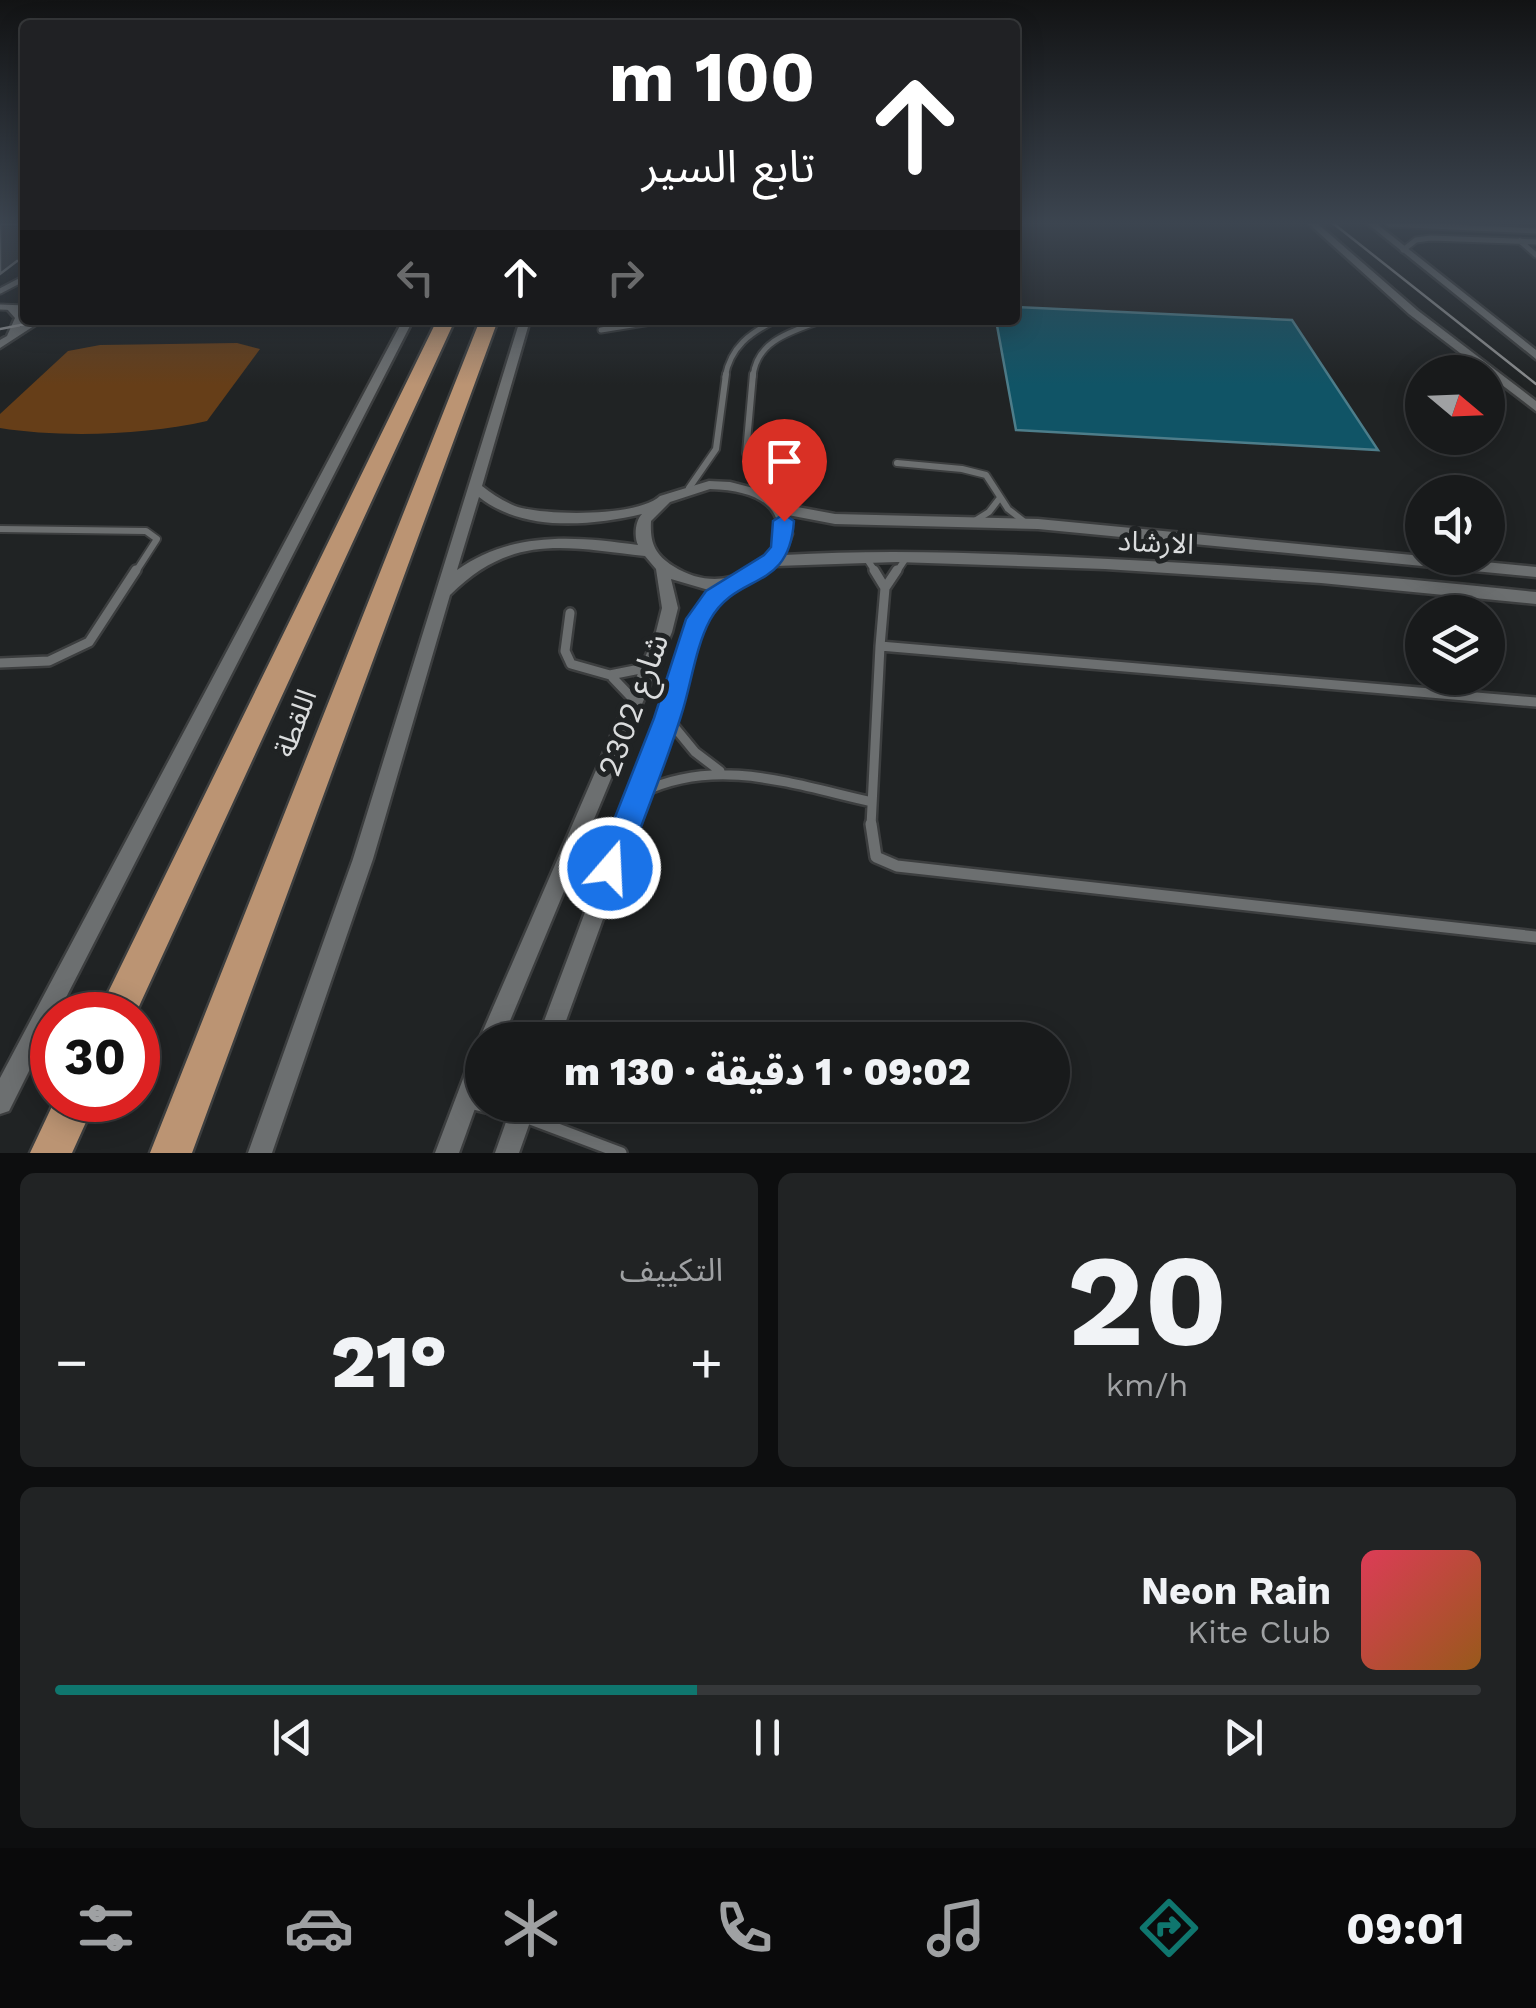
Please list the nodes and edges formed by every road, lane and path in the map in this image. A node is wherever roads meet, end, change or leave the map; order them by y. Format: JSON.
{"nodes":[{"id":1,"x":1374,"y":278,"type":"edge"},
{"id":2,"x":1438,"y":278,"type":"edge"},
{"id":3,"x":12,"y":308,"type":"edge"},
{"id":4,"x":30,"y":325,"type":"edge"},
{"id":5,"x":405,"y":325,"type":"edge"},
{"id":6,"x":444,"y":325,"type":"edge"},
{"id":7,"x":488,"y":325,"type":"edge"},
{"id":8,"x":523,"y":325,"type":"edge"},
{"id":9,"x":647,"y":325,"type":"edge"},
{"id":10,"x":766,"y":325,"type":"edge"},
{"id":11,"x":809,"y":325,"type":"edge"},
{"id":12,"x":601,"y":330,"type":"dead end"},
{"id":13,"x":4,"y":341,"type":"edge"},
{"id":14,"x":1536,"y":356,"type":"edge"},
{"id":15,"x":1536,"y":407,"type":"edge"},
{"id":16,"x":897,"y":463,"type":"dead end"},
{"id":17,"x":474,"y":487,"type":"junction"},
{"id":18,"x":689,"y":488,"type":"junction"},
{"id":19,"x":764,"y":497,"type":"junction"},
{"id":20,"x":998,"y":499,"type":"junction"},
{"id":21,"x":655,"y":506,"type":"junction"},
{"id":22,"x":777,"y":508,"type":"junction"},
{"id":23,"x":973,"y":522,"type":"junction"},
{"id":24,"x":1028,"y":524,"type":"junction"},
{"id":25,"x":0,"y":529,"type":"edge"},
{"id":26,"x":644,"y":551,"type":"junction"},
{"id":27,"x":865,"y":556,"type":"junction"},
{"id":28,"x":907,"y":557,"type":"junction"},
{"id":29,"x":772,"y":561,"type":"junction"},
{"id":30,"x":662,"y":571,"type":"junction"},
{"id":31,"x":1536,"y":572,"type":"edge"},
{"id":32,"x":742,"y":578,"type":"junction"},
{"id":33,"x":885,"y":588,"type":"junction"},
{"id":34,"x":1536,"y":598,"type":"edge"},
{"id":35,"x":438,"y":599,"type":"junction"},
{"id":36,"x":570,"y":614,"type":"dead end"},
{"id":37,"x":880,"y":646,"type":"junction"},
{"id":38,"x":0,"y":663,"type":"edge"},
{"id":39,"x":649,"y":667,"type":"junction"},
{"id":40,"x":610,"y":675,"type":"junction"},
{"id":41,"x":634,"y":700,"type":"junction"},
{"id":42,"x":1536,"y":702,"type":"edge"},
{"id":43,"x":667,"y":718,"type":"junction"},
{"id":44,"x":720,"y":771,"type":"junction"},
{"id":45,"x":636,"y":796,"type":"junction"},
{"id":46,"x":872,"y":802,"type":"junction"},
{"id":47,"x":1536,"y":937,"type":"edge"},
{"id":48,"x":127,"y":992,"type":"edge"},
{"id":49,"x":498,"y":1022,"type":"edge"},
{"id":50,"x":554,"y":1022,"type":"edge"},
{"id":51,"x":0,"y":1102,"type":"edge"},
{"id":52,"x":464,"y":1102,"type":"edge"},
{"id":53,"x":65,"y":1122,"type":"edge"},
{"id":54,"x":518,"y":1122,"type":"edge"},
{"id":55,"x":550,"y":1122,"type":"edge"},
{"id":56,"x":50,"y":1153,"type":"edge"},
{"id":57,"x":172,"y":1153,"type":"edge"},
{"id":58,"x":260,"y":1153,"type":"edge"},
{"id":59,"x":447,"y":1153,"type":"edge"},
{"id":60,"x":508,"y":1153,"type":"edge"},
{"id":61,"x":621,"y":1153,"type":"edge"}],
"edges":[{"from":1,"to":15,"type":"street"},
{"from":2,"to":14,"type":"street"},
{"from":3,"to":13,"type":"street"},
{"from":4,"to":13,"type":"street"},
{"from":5,"to":51,"type":"street"},
{"from":6,"to":48,"type":"main road","name":"اللقطة"},
{"from":7,"to":57,"type":"main road","name":"اللقطة"},
{"from":8,"to":17,"type":"street"},
{"from":9,"to":12,"type":"lane"},
{"from":10,"to":18,"type":"lane"},
{"from":11,"to":19,"type":"lane"},
{"from":16,"to":20,"type":"lane"},
{"from":17,"to":21,"type":"street"},
{"from":17,"to":35,"type":"street"},
{"from":18,"to":19,"type":"street"},
{"from":18,"to":21,"type":"street"},
{"from":19,"to":22,"type":"street"},
{"from":20,"to":23,"type":"lane"},
{"from":20,"to":24,"type":"lane"},
{"from":21,"to":26,"type":"street"},
{"from":22,"to":23,"type":"street","name":"الارشاد"},
{"from":22,"to":29,"type":"street"},
{"from":23,"to":24,"type":"street","name":"الارشاد"},
{"from":24,"to":31,"type":"street","name":"الارشاد"},
{"from":25,"to":38,"type":"lane"},
{"from":26,"to":30,"type":"street"},
{"from":26,"to":35,"type":"street"},
{"from":27,"to":28,"type":"street","name":"الارشاد"},
{"from":27,"to":29,"type":"street","name":"الارشاد"},
{"from":27,"to":33,"type":"lane"},
{"from":28,"to":33,"type":"lane"},
{"from":28,"to":34,"type":"street","name":"الارشاد"},
{"from":29,"to":32,"type":"street"},
{"from":30,"to":32,"type":"street"},
{"from":30,"to":39,"type":"street","name":"شارع 2302"},
{"from":32,"to":43,"type":"street","name":"شارع 2302"},
{"from":33,"to":37,"type":"lane"},
{"from":35,"to":58,"type":"street"},
{"from":36,"to":40,"type":"lane"},
{"from":37,"to":42,"type":"lane"},
{"from":37,"to":46,"type":"lane"},
{"from":39,"to":40,"type":"lane"},
{"from":39,"to":41,"type":"street","name":"شارع 2302"},
{"from":40,"to":41,"type":"lane"},
{"from":41,"to":49,"type":"street","name":"شارع 2302"},
{"from":43,"to":44,"type":"lane"},
{"from":43,"to":45,"type":"street","name":"شارع 2302"},
{"from":44,"to":45,"type":"lane"},
{"from":44,"to":46,"type":"lane"},
{"from":45,"to":50,"type":"street","name":"شارع 2302"},
{"from":46,"to":47,"type":"lane"},
{"from":52,"to":59,"type":"street"},
{"from":53,"to":56,"type":"main road"},
{"from":54,"to":60,"type":"street"},
{"from":55,"to":61,"type":"lane"}]}
